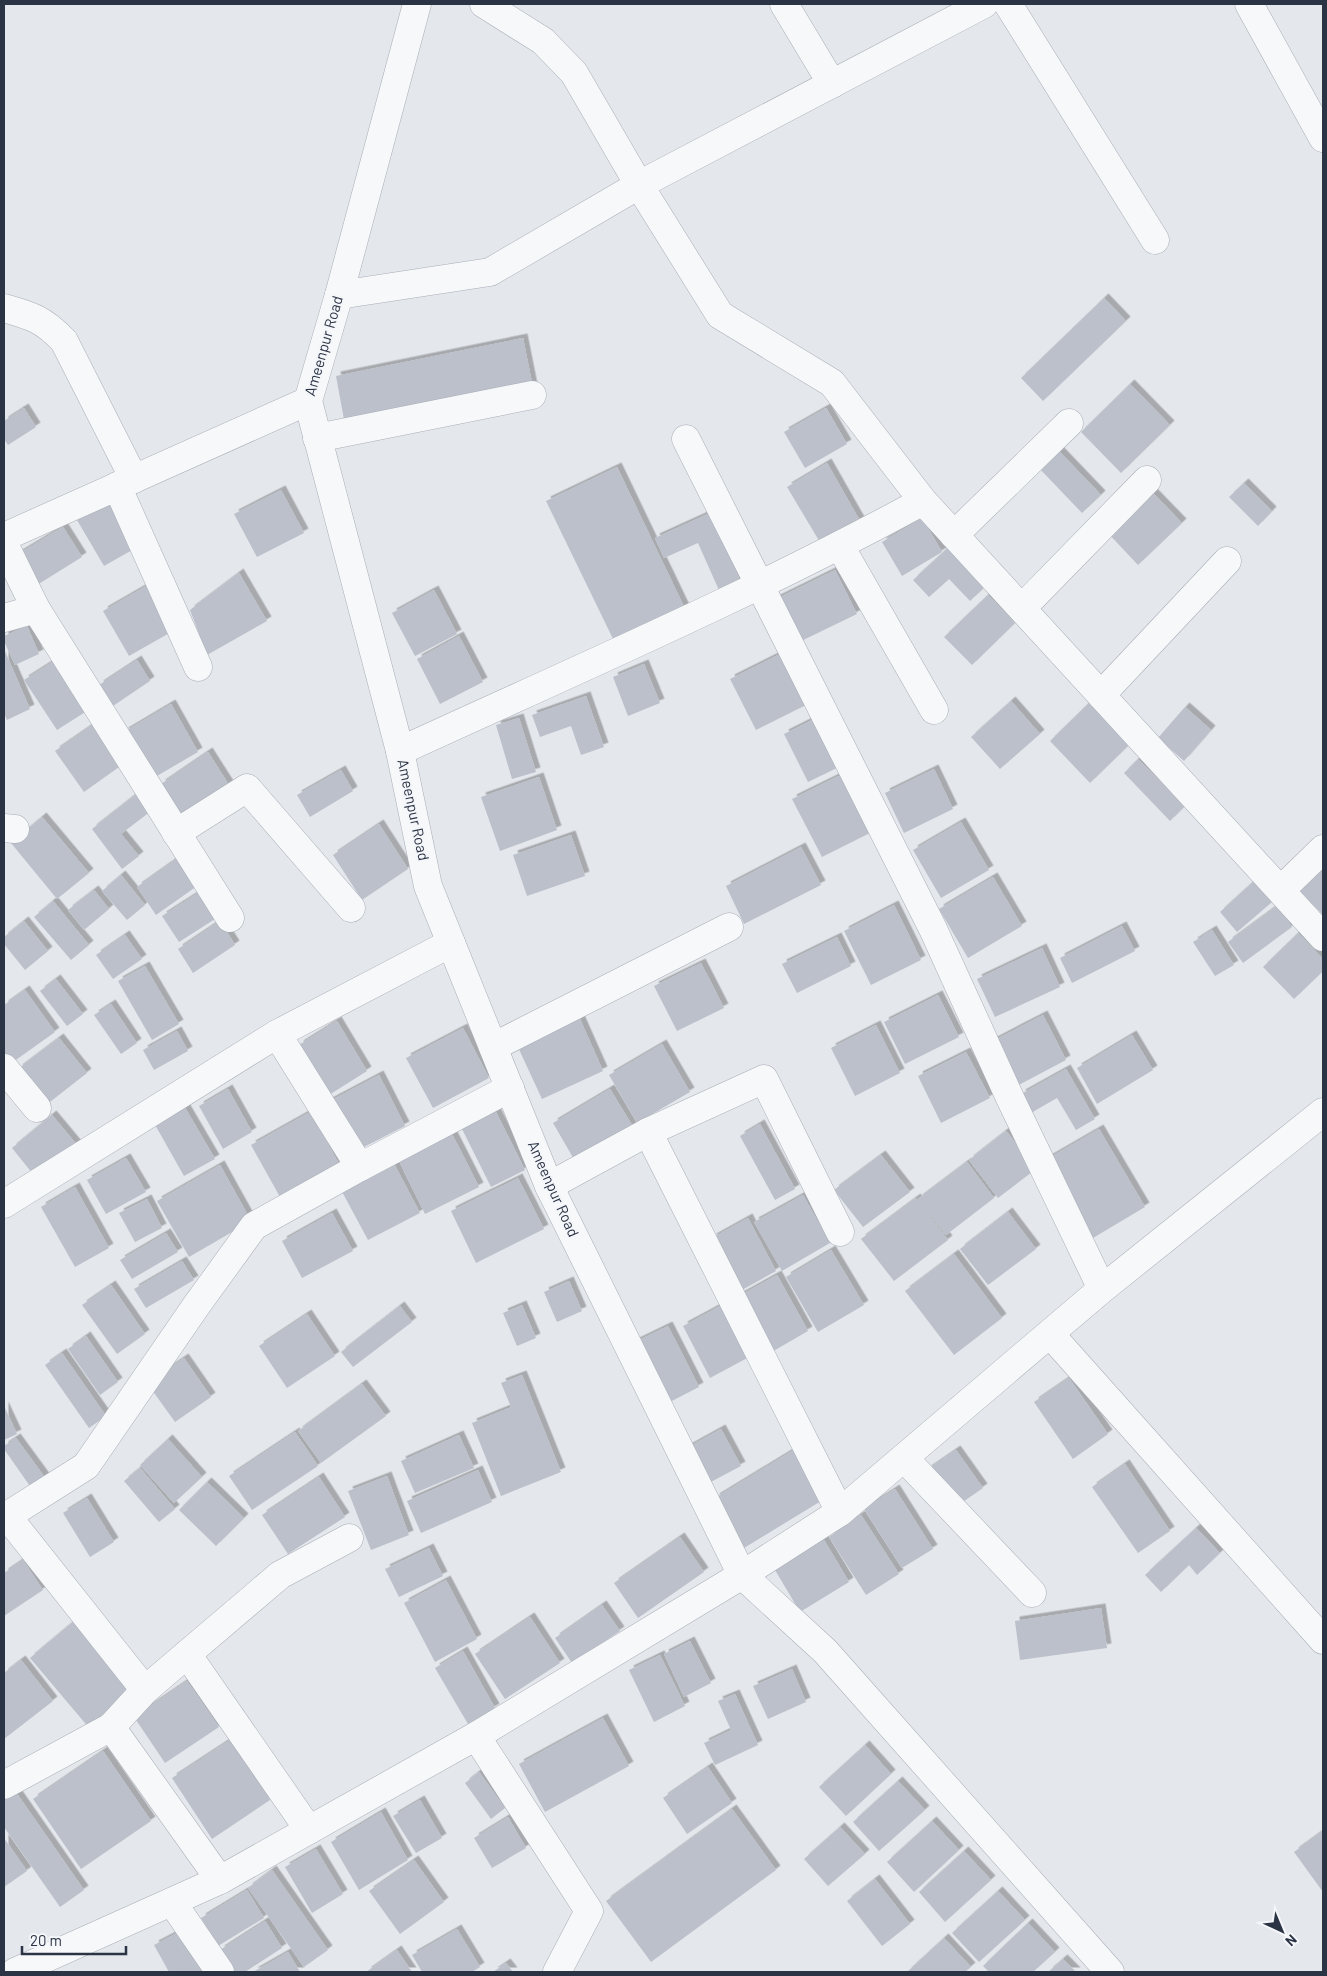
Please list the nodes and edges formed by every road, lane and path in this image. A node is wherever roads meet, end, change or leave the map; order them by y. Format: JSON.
{"nodes":[{"id":1,"x":417,"y":4,"type":"edge"},
{"id":2,"x":484,"y":4,"type":"edge"},
{"id":3,"x":784,"y":4,"type":"edge"},
{"id":4,"x":984,"y":4,"type":"edge"},
{"id":5,"x":1008,"y":4,"type":"edge"},
{"id":6,"x":1249,"y":4,"type":"edge"},
{"id":7,"x":832,"y":84,"type":"junction"},
{"id":8,"x":1323,"y":138,"type":"edge"},
{"id":9,"x":640,"y":185,"type":"junction"},
{"id":10,"x":1155,"y":240,"type":"dead end"},
{"id":11,"x":340,"y":295,"type":"junction"},
{"id":12,"x":4,"y":308,"type":"edge"},
{"id":13,"x":532,"y":395,"type":"dead end"},
{"id":14,"x":308,"y":401,"type":"junction"},
{"id":15,"x":1068,"y":423,"type":"dead end"},
{"id":16,"x":317,"y":438,"type":"junction"},
{"id":17,"x":686,"y":439,"type":"dead end"},
{"id":18,"x":1147,"y":480,"type":"dead end"},
{"id":19,"x":126,"y":482,"type":"junction"},
{"id":20,"x":923,"y":501,"type":"junction"},
{"id":21,"x":954,"y":535,"type":"junction"},
{"id":22,"x":4,"y":537,"type":"edge"},
{"id":23,"x":4,"y":544,"type":"edge"},
{"id":24,"x":840,"y":546,"type":"junction"},
{"id":25,"x":1227,"y":561,"type":"dead end"},
{"id":26,"x":760,"y":585,"type":"junction"},
{"id":27,"x":1022,"y":608,"type":"junction"},
{"id":28,"x":36,"y":609,"type":"junction"},
{"id":29,"x":4,"y":618,"type":"edge"},
{"id":30,"x":198,"y":667,"type":"dead end"},
{"id":31,"x":1101,"y":695,"type":"junction"},
{"id":32,"x":934,"y":710,"type":"dead end"},
{"id":33,"x":400,"y":751,"type":"junction"},
{"id":34,"x":176,"y":833,"type":"junction"},
{"id":35,"x":1323,"y":849,"type":"edge"},
{"id":36,"x":1281,"y":890,"type":"junction"},
{"id":37,"x":351,"y":908,"type":"dead end"},
{"id":38,"x":230,"y":918,"type":"dead end"},
{"id":39,"x":729,"y":926,"type":"dead end"},
{"id":40,"x":1323,"y":937,"type":"edge"},
{"id":41,"x":451,"y":943,"type":"junction"},
{"id":42,"x":277,"y":1034,"type":"junction"},
{"id":43,"x":493,"y":1047,"type":"junction"},
{"id":44,"x":4,"y":1068,"type":"edge"},
{"id":45,"x":510,"y":1088,"type":"junction"},
{"id":46,"x":36,"y":1108,"type":"dead end"},
{"id":47,"x":1323,"y":1112,"type":"edge"},
{"id":48,"x":648,"y":1132,"type":"junction"},
{"id":49,"x":360,"y":1167,"type":"junction"},
{"id":50,"x":548,"y":1186,"type":"junction"},
{"id":51,"x":4,"y":1204,"type":"edge"},
{"id":52,"x":840,"y":1232,"type":"dead end"},
{"id":53,"x":1102,"y":1289,"type":"junction"},
{"id":54,"x":1050,"y":1334,"type":"junction"},
{"id":55,"x":904,"y":1458,"type":"junction"},
{"id":56,"x":840,"y":1512,"type":"junction"},
{"id":57,"x":349,"y":1538,"type":"dead end"},
{"id":58,"x":742,"y":1575,"type":"junction"},
{"id":59,"x":1032,"y":1593,"type":"dead end"},
{"id":60,"x":1323,"y":1640,"type":"edge"},
{"id":61,"x":187,"y":1654,"type":"junction"},
{"id":62,"x":145,"y":1690,"type":"junction"},
{"id":63,"x":111,"y":1727,"type":"junction"},
{"id":64,"x":476,"y":1736,"type":"junction"},
{"id":65,"x":4,"y":1784,"type":"edge"},
{"id":66,"x":309,"y":1830,"type":"junction"},
{"id":67,"x":220,"y":1880,"type":"junction"},
{"id":68,"x":172,"y":1902,"type":"junction"},
{"id":69,"x":14,"y":1972,"type":"edge"},
{"id":70,"x":220,"y":1972,"type":"edge"},
{"id":71,"x":557,"y":1972,"type":"edge"},
{"id":72,"x":1110,"y":1972,"type":"edge"}],
"edges":[{"from":1,"to":11,"type":"street","name":"Ameenpur Road"},
{"from":2,"to":9,"type":"street"},
{"from":3,"to":7,"type":"street"},
{"from":4,"to":7,"type":"street"},
{"from":5,"to":10,"type":"street"},
{"from":6,"to":8,"type":"street"},
{"from":7,"to":9,"type":"street"},
{"from":9,"to":11,"type":"street"},
{"from":9,"to":20,"type":"street"},
{"from":11,"to":14,"type":"street","name":"Ameenpur Road"},
{"from":12,"to":19,"type":"street"},
{"from":13,"to":16,"type":"street"},
{"from":14,"to":16,"type":"street","name":"Ameenpur Road"},
{"from":14,"to":19,"type":"street"},
{"from":15,"to":21,"type":"street"},
{"from":16,"to":33,"type":"street","name":"Ameenpur Road"},
{"from":17,"to":26,"type":"street"},
{"from":18,"to":27,"type":"street"},
{"from":19,"to":22,"type":"street"},
{"from":19,"to":30,"type":"street"},
{"from":20,"to":21,"type":"street"},
{"from":20,"to":24,"type":"street"},
{"from":21,"to":27,"type":"street"},
{"from":23,"to":28,"type":"street"},
{"from":24,"to":26,"type":"street"},
{"from":24,"to":32,"type":"street"},
{"from":25,"to":31,"type":"street"},
{"from":26,"to":33,"type":"street"},
{"from":26,"to":53,"type":"street"},
{"from":27,"to":31,"type":"street"},
{"from":28,"to":29,"type":"street"},
{"from":28,"to":34,"type":"street"},
{"from":31,"to":36,"type":"street"},
{"from":33,"to":41,"type":"street","name":"Ameenpur Road"},
{"from":34,"to":37,"type":"street"},
{"from":34,"to":38,"type":"street"},
{"from":35,"to":36,"type":"street"},
{"from":36,"to":40,"type":"street"},
{"from":39,"to":43,"type":"street"},
{"from":41,"to":42,"type":"street"},
{"from":41,"to":43,"type":"street","name":"Ameenpur Road"},
{"from":42,"to":49,"type":"street"},
{"from":42,"to":51,"type":"street"},
{"from":43,"to":45,"type":"street","name":"Ameenpur Road"},
{"from":44,"to":46,"type":"street"},
{"from":45,"to":49,"type":"street"},
{"from":45,"to":50,"type":"street","name":"Ameenpur Road"},
{"from":47,"to":53,"type":"street"},
{"from":48,"to":50,"type":"street"},
{"from":48,"to":52,"type":"street"},
{"from":48,"to":56,"type":"street"},
{"from":49,"to":62,"type":"street"},
{"from":50,"to":58,"type":"street","name":"Ameenpur Road"},
{"from":53,"to":54,"type":"street"},
{"from":54,"to":55,"type":"street"},
{"from":54,"to":60,"type":"street"},
{"from":55,"to":56,"type":"street"},
{"from":55,"to":59,"type":"street"},
{"from":56,"to":58,"type":"street"},
{"from":57,"to":61,"type":"street"},
{"from":58,"to":64,"type":"street"},
{"from":58,"to":72,"type":"street"},
{"from":61,"to":62,"type":"street"},
{"from":61,"to":66,"type":"street"},
{"from":62,"to":63,"type":"street"},
{"from":63,"to":65,"type":"street"},
{"from":63,"to":67,"type":"street"},
{"from":64,"to":66,"type":"street"},
{"from":64,"to":71,"type":"street"},
{"from":66,"to":67,"type":"street"},
{"from":67,"to":68,"type":"street"},
{"from":68,"to":69,"type":"street"},
{"from":68,"to":70,"type":"street"}]}
